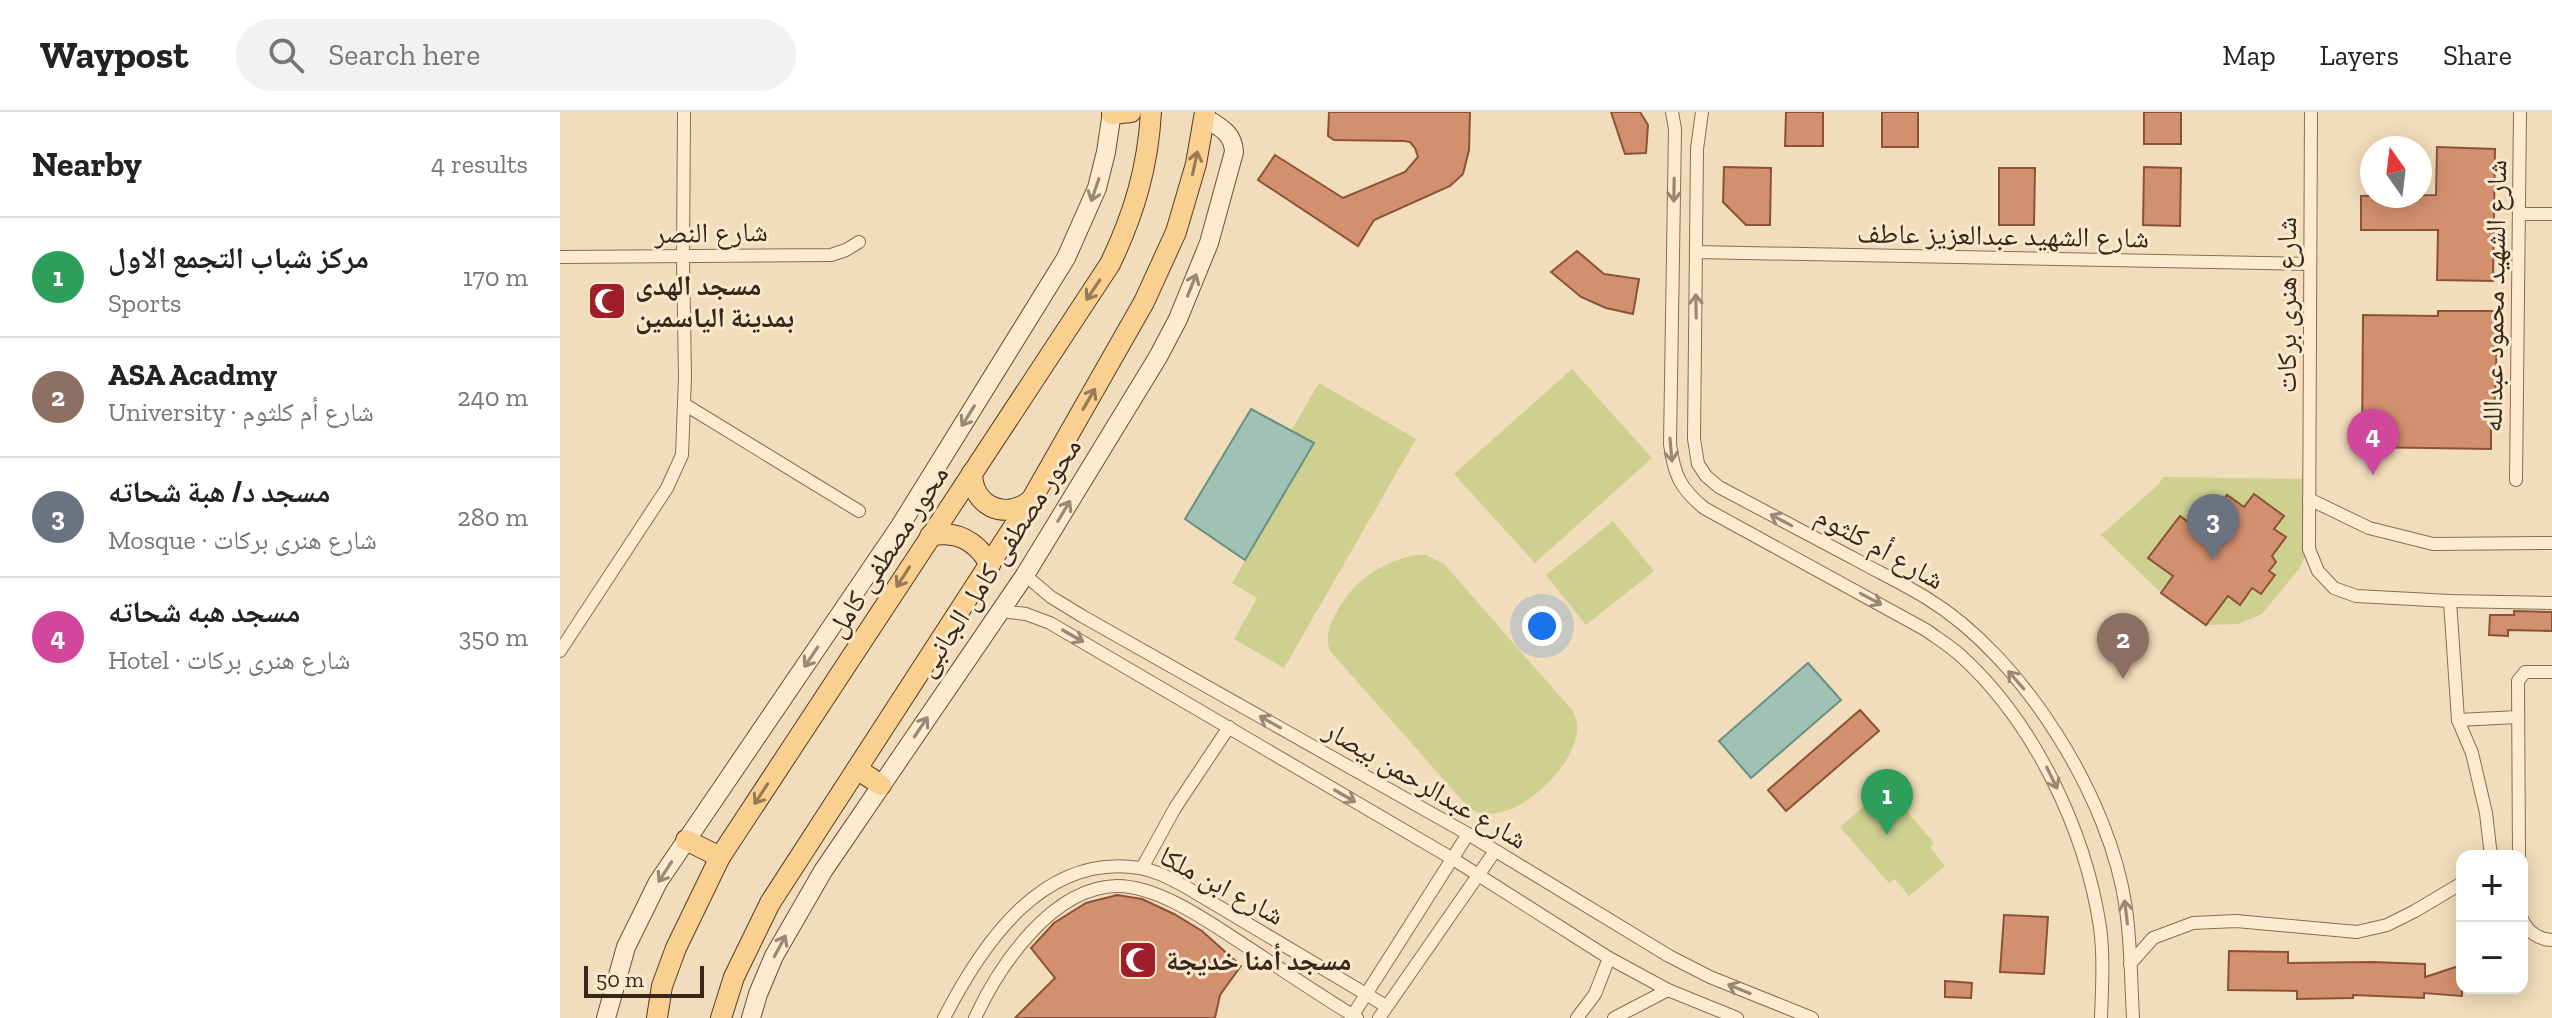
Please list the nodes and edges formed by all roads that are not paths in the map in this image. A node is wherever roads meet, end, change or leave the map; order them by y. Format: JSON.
{"nodes":[{"id":1,"x":684,"y":112,"type":"edge"},
{"id":2,"x":1115,"y":112,"type":"edge"},
{"id":3,"x":1151,"y":112,"type":"edge"},
{"id":4,"x":1672,"y":112,"type":"edge"},
{"id":5,"x":1702,"y":112,"type":"edge"},
{"id":6,"x":2311,"y":112,"type":"edge"},
{"id":7,"x":2520,"y":112,"type":"edge"},
{"id":8,"x":1204,"y":114,"type":"edge"},
{"id":9,"x":2519,"y":214,"type":"junction"},
{"id":10,"x":2552,"y":214,"type":"edge"},
{"id":11,"x":859,"y":242,"type":"dead end"},
{"id":12,"x":1696,"y":252,"type":"junction"},
{"id":13,"x":560,"y":257,"type":"edge"},
{"id":14,"x":683,"y":257,"type":"junction"},
{"id":15,"x":2310,"y":264,"type":"junction"},
{"id":16,"x":1696,"y":355,"type":"junction"},
{"id":17,"x":1671,"y":356,"type":"junction"},
{"id":18,"x":684,"y":404,"type":"junction"},
{"id":19,"x":972,"y":473,"type":"junction"},
{"id":20,"x":2516,"y":480,"type":"dead end"},
{"id":21,"x":1033,"y":497,"type":"junction"},
{"id":22,"x":2309,"y":499,"type":"junction"},
{"id":23,"x":859,"y":511,"type":"dead end"},
{"id":24,"x":930,"y":536,"type":"junction"},
{"id":25,"x":2552,"y":543,"type":"edge"},
{"id":26,"x":990,"y":565,"type":"junction"},
{"id":27,"x":1025,"y":575,"type":"junction"},
{"id":28,"x":2450,"y":601,"type":"junction"},
{"id":29,"x":2552,"y":603,"type":"edge"},
{"id":30,"x":1000,"y":611,"type":"junction"},
{"id":31,"x":560,"y":651,"type":"edge"},
{"id":32,"x":2552,"y":672,"type":"edge"},
{"id":33,"x":2518,"y":717,"type":"junction"},
{"id":34,"x":2458,"y":720,"type":"junction"},
{"id":35,"x":1229,"y":727,"type":"junction"},
{"id":36,"x":857,"y":769,"type":"junction"},
{"id":37,"x":881,"y":785,"type":"junction"},
{"id":38,"x":1468,"y":834,"type":"junction"},
{"id":39,"x":686,"y":840,"type":"junction"},
{"id":40,"x":2490,"y":850,"type":"edge"},
{"id":41,"x":2519,"y":850,"type":"edge"},
{"id":42,"x":1495,"y":851,"type":"junction"},
{"id":43,"x":720,"y":857,"type":"junction"},
{"id":44,"x":1453,"y":859,"type":"junction"},
{"id":45,"x":1142,"y":868,"type":"junction"},
{"id":46,"x":1479,"y":875,"type":"junction"},
{"id":47,"x":1186,"y":887,"type":"junction"},
{"id":48,"x":2456,"y":887,"type":"edge"},
{"id":49,"x":1178,"y":906,"type":"junction"},
{"id":50,"x":2524,"y":922,"type":"edge"},
{"id":51,"x":2552,"y":940,"type":"edge"},
{"id":52,"x":1609,"y":958,"type":"junction"},
{"id":53,"x":2130,"y":964,"type":"junction"},
{"id":54,"x":1668,"y":990,"type":"junction"},
{"id":55,"x":1365,"y":992,"type":"junction"},
{"id":56,"x":1386,"y":1006,"type":"junction"},
{"id":57,"x":1354,"y":1017,"type":"edge"},
{"id":58,"x":606,"y":1018,"type":"edge"},
{"id":59,"x":657,"y":1018,"type":"edge"},
{"id":60,"x":721,"y":1018,"type":"edge"},
{"id":61,"x":751,"y":1018,"type":"edge"},
{"id":62,"x":944,"y":1018,"type":"edge"},
{"id":63,"x":975,"y":1018,"type":"edge"},
{"id":64,"x":1379,"y":1018,"type":"edge"},
{"id":65,"x":1577,"y":1018,"type":"edge"},
{"id":66,"x":1614,"y":1018,"type":"edge"},
{"id":67,"x":1737,"y":1018,"type":"edge"},
{"id":68,"x":1812,"y":1018,"type":"edge"},
{"id":69,"x":2101,"y":1018,"type":"edge"},
{"id":70,"x":2133,"y":1018,"type":"edge"}],
"edges":[{"from":1,"to":14,"type":"street"},
{"from":2,"to":39,"type":"street","one_way":true},
{"from":3,"to":19,"type":"main road","name":"محور مصطفى كامل","one_way":true},
{"from":4,"to":17,"type":"street","name":"شارع أم كلثوم","one_way":true},
{"from":5,"to":12,"type":"street","name":"شارع أم كلثوم"},
{"from":6,"to":15,"type":"street","name":"شارع هنرى بركات"},
{"from":7,"to":9,"type":"street","name":"شارع الشهيد محمود عبدالله"},
{"from":21,"to":8,"type":"main road","one_way":true},
{"from":27,"to":8,"type":"street","name":"محور مصطفى كامل الجانبى","one_way":true},
{"from":9,"to":10,"type":"street"},
{"from":9,"to":20,"type":"street","name":"شارع الشهيد محمود عبدالله"},
{"from":11,"to":14,"type":"street","name":"شارع النصر"},
{"from":12,"to":15,"type":"street","name":"شارع الشهيد عبدالعزيز عاطف"},
{"from":16,"to":12,"type":"street","name":"شارع أم كلثوم","one_way":true},
{"from":13,"to":14,"type":"street","name":"شارع النصر"},
{"from":14,"to":18,"type":"street"},
{"from":15,"to":22,"type":"street","name":"شارع هنرى بركات"},
{"from":16,"to":17,"type":"street"},
{"from":53,"to":16,"type":"street","name":"شارع أم كلثوم","one_way":true},
{"from":17,"to":69,"type":"street","name":"شارع أم كلثوم","one_way":true},
{"from":18,"to":23,"type":"street"},
{"from":18,"to":31,"type":"street"},
{"from":19,"to":21,"type":"main road"},
{"from":19,"to":24,"type":"main road","name":"محور مصطفى كامل"},
{"from":21,"to":26,"type":"main road"},
{"from":22,"to":25,"type":"street"},
{"from":22,"to":28,"type":"street","name":"شارع هنرى بركات"},
{"from":24,"to":26,"type":"main road"},
{"from":24,"to":43,"type":"main road","name":"محور مصطفى كامل","one_way":true},
{"from":26,"to":36,"type":"main road"},
{"from":27,"to":30,"type":"street","name":"محور مصطفى كامل الجانبى"},
{"from":38,"to":27,"type":"street","name":"شارع عبدالرحمن بيصار","one_way":true},
{"from":28,"to":29,"type":"street","name":"شارع هنرى بركات"},
{"from":28,"to":34,"type":"street"},
{"from":30,"to":35,"type":"street","name":"شارع عبدالرحمن بيصار","one_way":true},
{"from":37,"to":30,"type":"street","name":"محور مصطفى كامل الجانبى","one_way":true},
{"from":32,"to":33,"type":"street"},
{"from":33,"to":34,"type":"street"},
{"from":33,"to":41,"type":"street"},
{"from":34,"to":40,"type":"street"},
{"from":35,"to":44,"type":"street","name":"شارع عبدالرحمن بيصار","one_way":true},
{"from":35,"to":45,"type":"street"},
{"from":36,"to":37,"type":"main road"},
{"from":36,"to":60,"type":"main road"},
{"from":61,"to":37,"type":"street","name":"محور مصطفى كامل الجانبى","one_way":true},
{"from":38,"to":42,"type":"street","name":"شارع عبدالرحمن بيصار"},
{"from":38,"to":44,"type":"street"},
{"from":39,"to":43,"type":"main road"},
{"from":39,"to":58,"type":"street","one_way":true},
{"from":42,"to":46,"type":"street"},
{"from":68,"to":42,"type":"street","name":"شارع عبدالرحمن بيصار","one_way":true},
{"from":43,"to":59,"type":"main road","name":"محور مصطفى كامل"},
{"from":44,"to":46,"type":"street","name":"شارع عبدالرحمن بيصار"},
{"from":44,"to":55,"type":"street"},
{"from":45,"to":47,"type":"street","name":"شارع ابن ملكا"},
{"from":45,"to":62,"type":"street","name":"شارع ابن ملكا"},
{"from":46,"to":52,"type":"street","name":"شارع عبدالرحمن بيصار"},
{"from":46,"to":56,"type":"street"},
{"from":47,"to":49,"type":"street"},
{"from":47,"to":55,"type":"street","name":"شارع ابن ملكا"},
{"from":48,"to":53,"type":"street"},
{"from":49,"to":57,"type":"street","name":"شارع ابن ملكا"},
{"from":49,"to":63,"type":"street","name":"شارع ابن ملكا"},
{"from":50,"to":51,"type":"street"},
{"from":52,"to":54,"type":"street","name":"شارع عبدالرحمن بيصار"},
{"from":52,"to":65,"type":"street"},
{"from":53,"to":70,"type":"street","name":"شارع أم كلثوم"},
{"from":54,"to":66,"type":"street"},
{"from":54,"to":67,"type":"street","name":"شارع عبدالرحمن بيصار"},
{"from":55,"to":56,"type":"street","name":"شارع ابن ملكا"},
{"from":55,"to":57,"type":"street"},
{"from":56,"to":64,"type":"street"}]}
